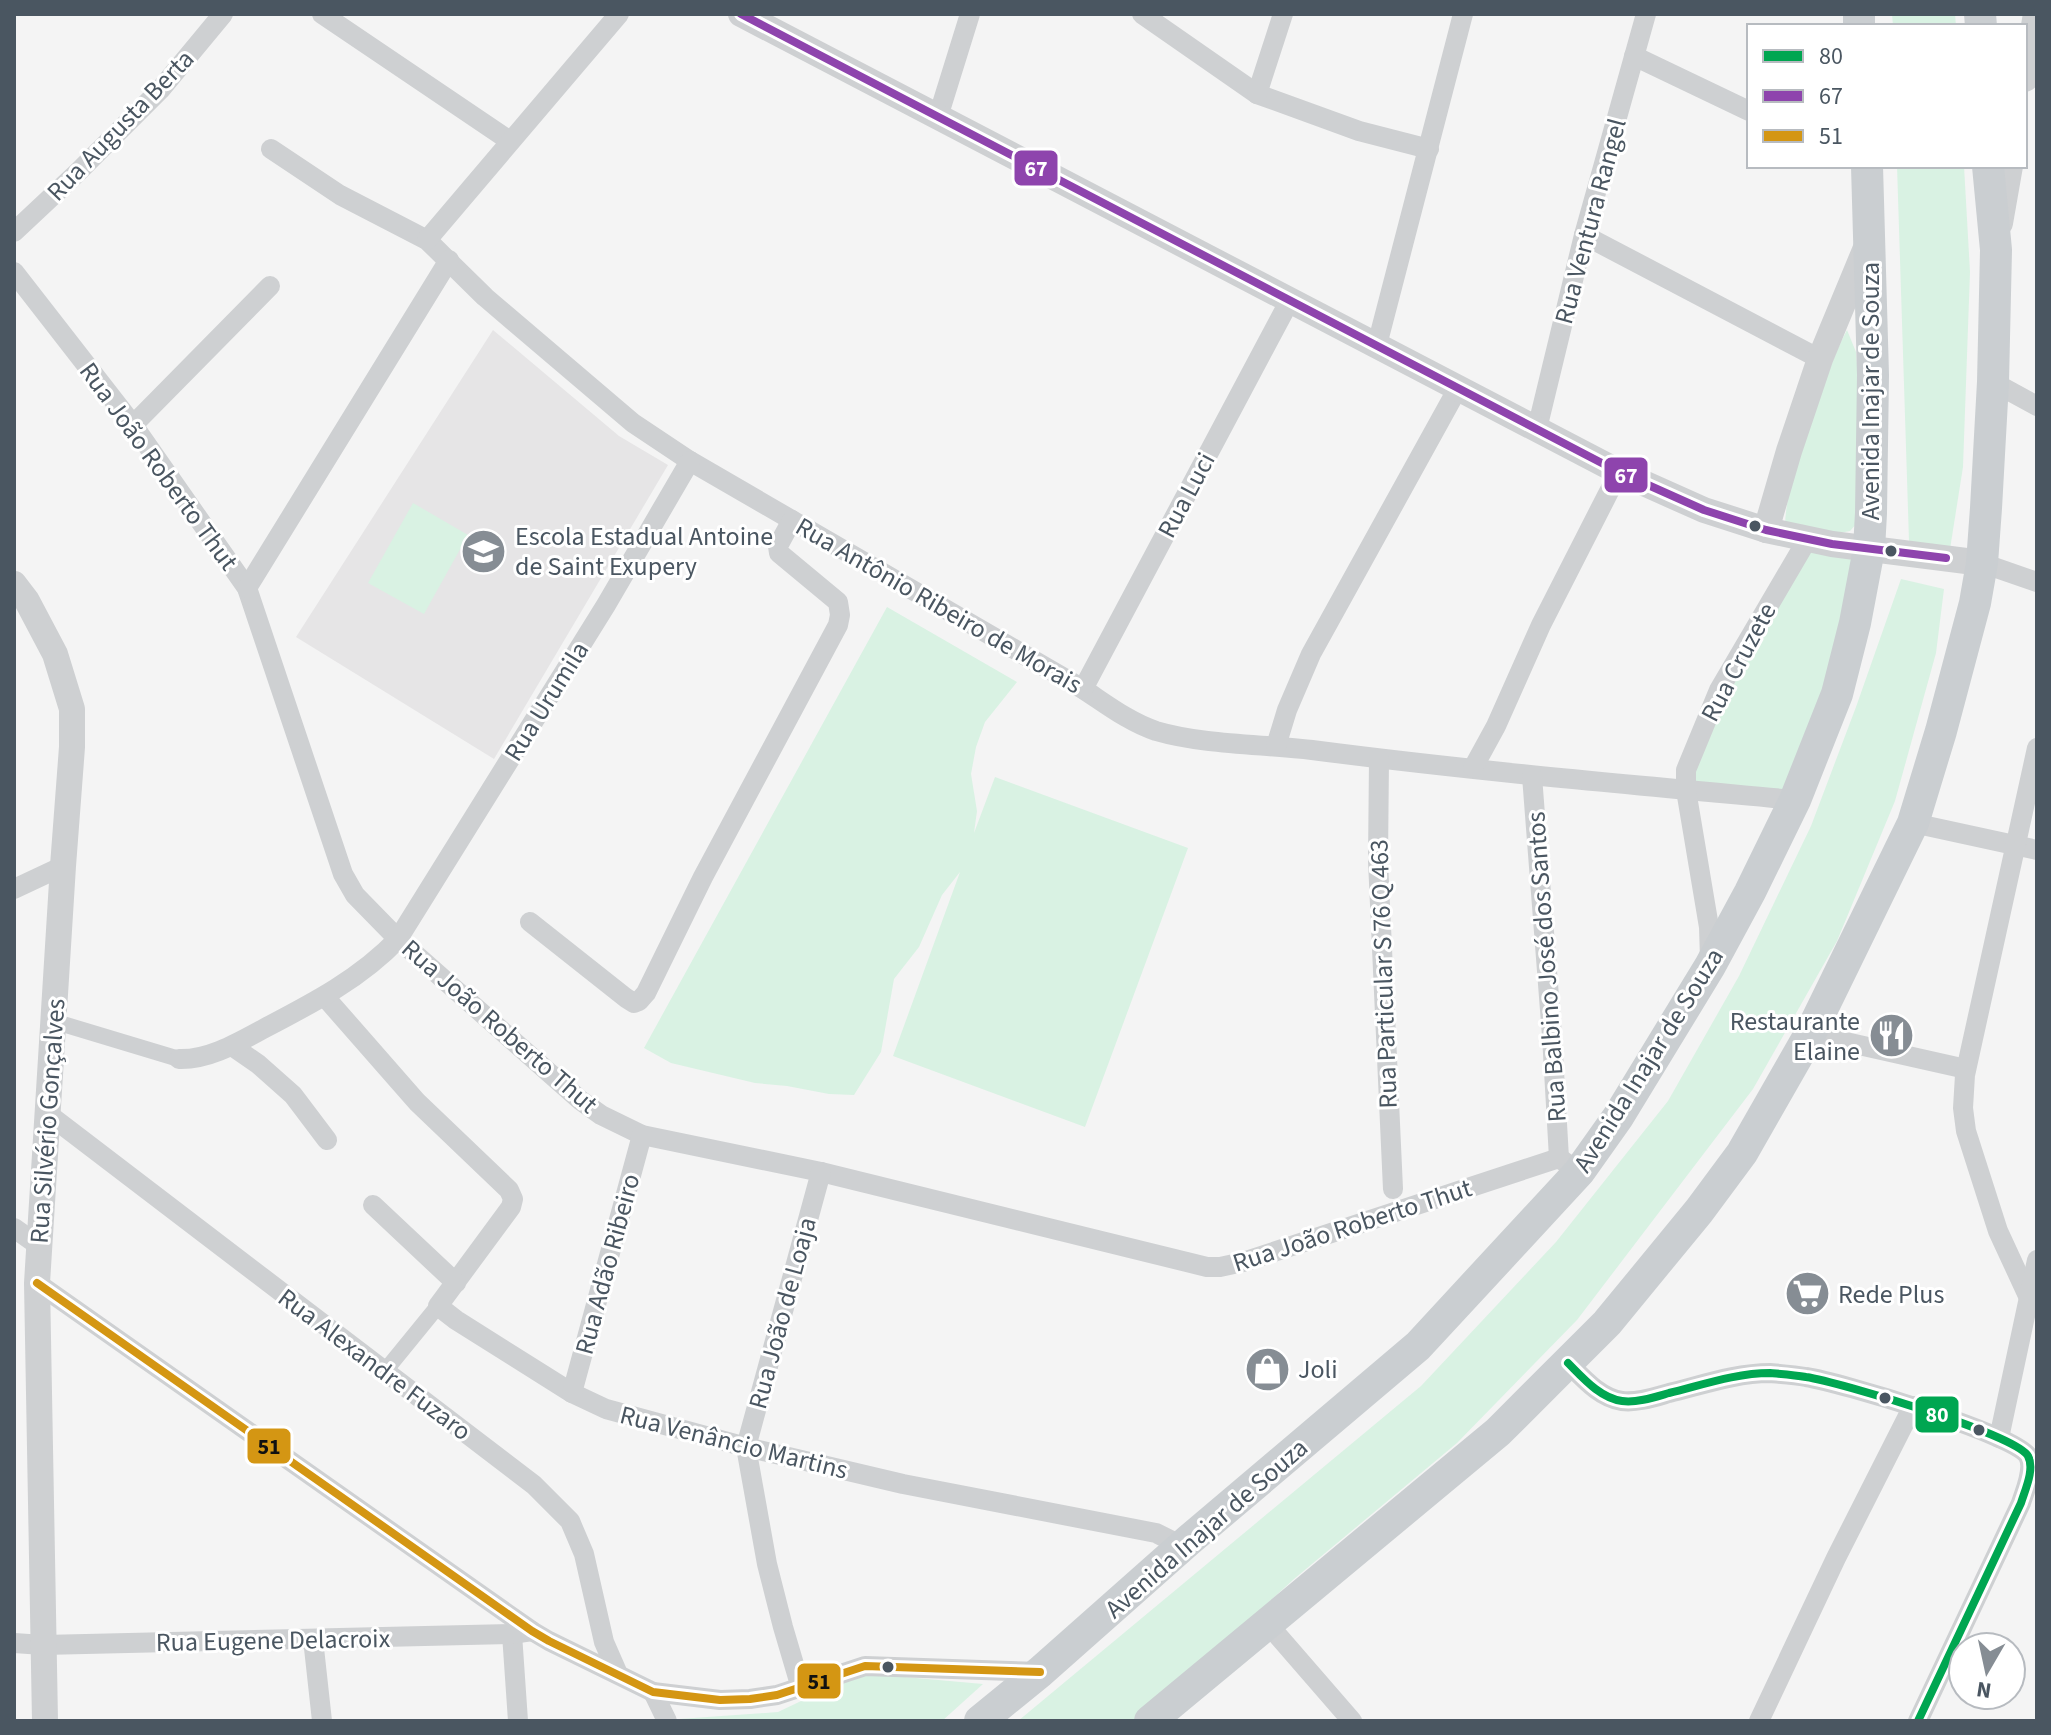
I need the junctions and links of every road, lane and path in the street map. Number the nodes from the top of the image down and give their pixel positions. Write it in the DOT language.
graph roads {
  1 [pos="223,14"];
  2 [pos="322,14"];
  3 [pos="619,14"];
  4 [pos="741,14"];
  5 [pos="970,14"];
  6 [pos="1142,14"];
  7 [pos="1283,14"];
  8 [pos="1463,14"];
  9 [pos="1646,14"];
  10 [pos="2036,14"];
  11 [pos="1634,56"];
  12 [pos="2027,67"];
  13 [pos="1257,94"];
  14 [pos="1747,110"];
  15 [pos="938,117"];
  16 [pos="510,141"];
  17 [pos="271,149"];
  18 [pos="1429,149"];
  19 [pos="1866,168"];
  20 [pos="1988,168"];
  21 [pos="2010,168"];
  22 [pos="14,232"];
  23 [pos="1584,235"];
  24 [pos="1870,239"];
  25 [pos="427,240"];
  26 [pos="1996,250"];
  27 [pos="449,260"];
  28 [pos="14,272"];
  29 [pos="270,286"];
  30 [pos="1290,300"];
  31 [pos="1377,345"];
  32 [pos="1820,359"];
  33 [pos="1993,382"];
  34 [pos="1458,388"];
  35 [pos="2037,406"];
  36 [pos="133,425"];
  37 [pos="1537,429"];
  38 [pos="690,461"];
  39 [pos="1619,472"];
  40 [pos="792,520"];
  41 [pos="1766,530"];
  42 [pos="1807,540"];
  43 [pos="1869,549"];
  44 [pos="1982,563"];
  45 [pos="2037,582"];
  46 [pos="14,584"];
  47 [pos="247,588"];
  48 [pos="1083,689"];
  49 [pos="1276,746"];
  50 [pos="2037,748"];
  51 [pos="1379,759"];
  52 [pos="1473,768"];
  53 [pos="1532,776"];
  54 [pos="1686,790"];
  55 [pos="1795,800"];
  56 [pos="1913,823"];
  57 [pos="2016,846"];
  58 [pos="2037,850"];
  59 [pos="63,866"];
  60 [pos="14,889"];
  61 [pos="530,922"];
  62 [pos="398,939"];
  63 [pos="1710,966"];
  64 [pos="325,997"];
  65 [pos="53,1021"];
  66 [pos="1810,1034"];
  67 [pos="232,1046"];
  68 [pos="179,1059"];
  69 [pos="1966,1069"];
  70 [pos="48,1114"];
  71 [pos="642,1135"];
  72 [pos="327,1140"];
  73 [pos="1569,1165"];
  74 [pos="821,1172"];
  75 [pos="1393,1189"];
  76 [pos="373,1205"];
  77 [pos="14,1228"];
  78 [pos="38,1245"];
  79 [pos="2037,1260"];
  80 [pos="37,1283"];
  81 [pos="456,1283"];
  82 [pos="438,1306"];
  83 [pos="2031,1308"];
  84 [pos="1568,1363"];
  85 [pos="385,1371"];
  86 [pos="572,1393"];
  87 [pos="1913,1406"];
  88 [pos="1999,1438"];
  89 [pos="746,1447"];
  90 [pos="1182,1546"];
  91 [pos="1267,1623"];
  92 [pos="532,1631"];
  93 [pos="512,1634"];
  94 [pos="313,1639"];
  95 [pos="14,1643"];
  96 [pos="43,1645"];
  97 [pos="1040,1672"];
  98 [pos="618,1674"];
  99 [pos="801,1688"];
  100 [pos="653,1692"];
  101 [pos="45,1721"];
  102 [pos="322,1721"];
  103 [pos="518,1721"];
  104 [pos="667,1721"];
  105 [pos="980,1721"];
  106 [pos="1150,1721"];
  107 [pos="1352,1721"];
  108 [pos="1759,1721"];
  109 [pos="1918,1721"];
  1 -- 22 [label="street, Rua Augusta Berta"];
  2 -- 16 [label="street"];
  3 -- 16 [label="street"];
  4 -- 15 [label="street"];
  5 -- 15 [label="street"];
  6 -- 13 [label="street"];
  7 -- 13 [label="street"];
  8 -- 18 [label="street"];
  9 -- 11 [label="street, Rua Ventura Rangel"];
  10 -- 12 [label="street"];
  11 -- 14 [label="street"];
  11 -- 23 [label="street, Rua Ventura Rangel"];
  13 -- 18 [label="street"];
  15 -- 30 [label="street"];
  16 -- 25 [label="street"];
  17 -- 25 [label="street, Rua Antônio Ribeiro de Morais"];
  18 -- 31 [label="street"];
  19 -- 24 [label="main road, Avenida Inajar de Souza"];
  20 -- 26 [label="main road"];
  21 -- 26 [label="street"];
  23 -- 32 [label="street"];
  23 -- 37 [label="street, Rua Ventura Rangel"];
  24 -- 32 [label="street"];
  24 -- 43 [label="main road, Avenida Inajar de Souza"];
  25 -- 27 [label="street, Rua Antônio Ribeiro de Morais"];
  26 -- 33 [label="main road"];
  27 -- 38 [label="street, Rua Antônio Ribeiro de Morais"];
  27 -- 47 [label="street"];
  28 -- 36 [label="street, Rua João Roberto Thut"];
  29 -- 36 [label="street"];
  30 -- 31 [label="street"];
  30 -- 48 [label="street, Rua Luci"];
  31 -- 34 [label="street"];
  32 -- 41 [label="street"];
  33 -- 35 [label="street"];
  33 -- 44 [label="main road"];
  34 -- 37 [label="street"];
  34 -- 49 [label="street"];
  36 -- 47 [label="street, Rua João Roberto Thut"];
  37 -- 39 [label="street"];
  38 -- 40 [label="street, Rua Antônio Ribeiro de Morais"];
  38 -- 62 [label="street, Rua Urumila"];
  39 -- 41 [label="street"];
  39 -- 52 [label="street"];
  40 -- 48 [label="street, Rua Antônio Ribeiro de Morais"];
  40 -- 61 [label="street"];
  41 -- 42 [label="street"];
  42 -- 43 [label="street"];
  42 -- 54 [label="street, Rua Cruzete"];
  43 -- 44 [label="street"];
  43 -- 55 [label="main road, Avenida Inajar de Souza"];
  44 -- 45 [label="street"];
  44 -- 56 [label="main road"];
  46 -- 59 [label="street, Rua Silvério Gonçalves"];
  47 -- 62 [label="street, Rua João Roberto Thut"];
  48 -- 49 [label="street, Rua Antônio Ribeiro de Morais"];
  49 -- 51 [label="street, Rua Antônio Ribeiro de Morais"];
  50 -- 57 [label="street"];
  51 -- 52 [label="street, Rua Antônio Ribeiro de Morais"];
  51 -- 75 [label="street, Rua Particular S 76 Q 463"];
  52 -- 53 [label="street, Rua Antônio Ribeiro de Morais"];
  53 -- 54 [label="street, Rua Antônio Ribeiro de Morais"];
  53 -- 73 [label="street, Rua Balbino José dos Santos"];
  54 -- 55 [label="street, Rua Antônio Ribeiro de Morais"];
  54 -- 63 [label="street"];
  55 -- 63 [label="main road, Avenida Inajar de Souza"];
  56 -- 57 [label="street"];
  56 -- 66 [label="main road"];
  57 -- 58 [label="street"];
  57 -- 69 [label="street"];
  59 -- 60 [label="street"];
  59 -- 65 [label="street, Rua Silvério Gonçalves"];
  62 -- 64 [label="street, Rua Urumila"];
  62 -- 71 [label="street, Rua João Roberto Thut"];
  63 -- 73 [label="main road, Avenida Inajar de Souza"];
  64 -- 67 [label="street, Rua Urumila"];
  64 -- 81 [label="street"];
  65 -- 68 [label="street"];
  65 -- 70 [label="street, Rua Silvério Gonçalves"];
  66 -- 69 [label="street"];
  66 -- 84 [label="main road"];
  67 -- 68 [label="street, Rua Urumila"];
  67 -- 72 [label="street"];
  69 -- 83 [label="street"];
  70 -- 78 [label="street, Rua Silvério Gonçalves"];
  70 -- 85 [label="street, Rua Alexandre Fuzaro"];
  71 -- 74 [label="street, Rua João Roberto Thut"];
  71 -- 86 [label="street, Rua Adão Ribeiro"];
  73 -- 74 [label="street, Rua João Roberto Thut"];
  73 -- 90 [label="main road, Avenida Inajar de Souza"];
  74 -- 89 [label="street, Rua João de Loaja"];
  76 -- 81 [label="street"];
  77 -- 78 [label="street"];
  78 -- 80 [label="street, Rua Silvério Gonçalves"];
  79 -- 83 [label="street"];
  80 -- 92 [label="street"];
  80 -- 96 [label="street, Rua Silvério Gonçalves"];
  81 -- 82 [label="street"];
  82 -- 85 [label="street"];
  82 -- 86 [label="street, Rua Venâncio Martins"];
  83 -- 88 [label="street"];
  84 -- 87 [label="street"];
  84 -- 91 [label="main road"];
  85 -- 98 [label="street, Rua Alexandre Fuzaro"];
  86 -- 89 [label="street, Rua Venâncio Martins"];
  87 -- 88 [label="street"];
  87 -- 108 [label="street"];
  88 -- 109 [label="street"];
  89 -- 90 [label="street, Rua Venâncio Martins"];
  89 -- 99 [label="street, Rua João de Loaja"];
  90 -- 97 [label="main road, Avenida Inajar de Souza"];
  91 -- 106 [label="main road"];
  91 -- 107 [label="street"];
  92 -- 93 [label="street, Rua Eugene Delacroix"];
  92 -- 98 [label="street"];
  93 -- 94 [label="street, Rua Eugene Delacroix"];
  93 -- 103 [label="street"];
  94 -- 96 [label="street, Rua Eugene Delacroix"];
  94 -- 102 [label="street"];
  95 -- 96 [label="street, Rua Eugene Delacroix"];
  96 -- 101 [label="street, Rua Silvério Gonçalves"];
  97 -- 99 [label="street"];
  97 -- 105 [label="main road, Avenida Inajar de Souza"];
  98 -- 100 [label="street"];
  99 -- 100 [label="street"];
  100 -- 104 [label="street"];
}
